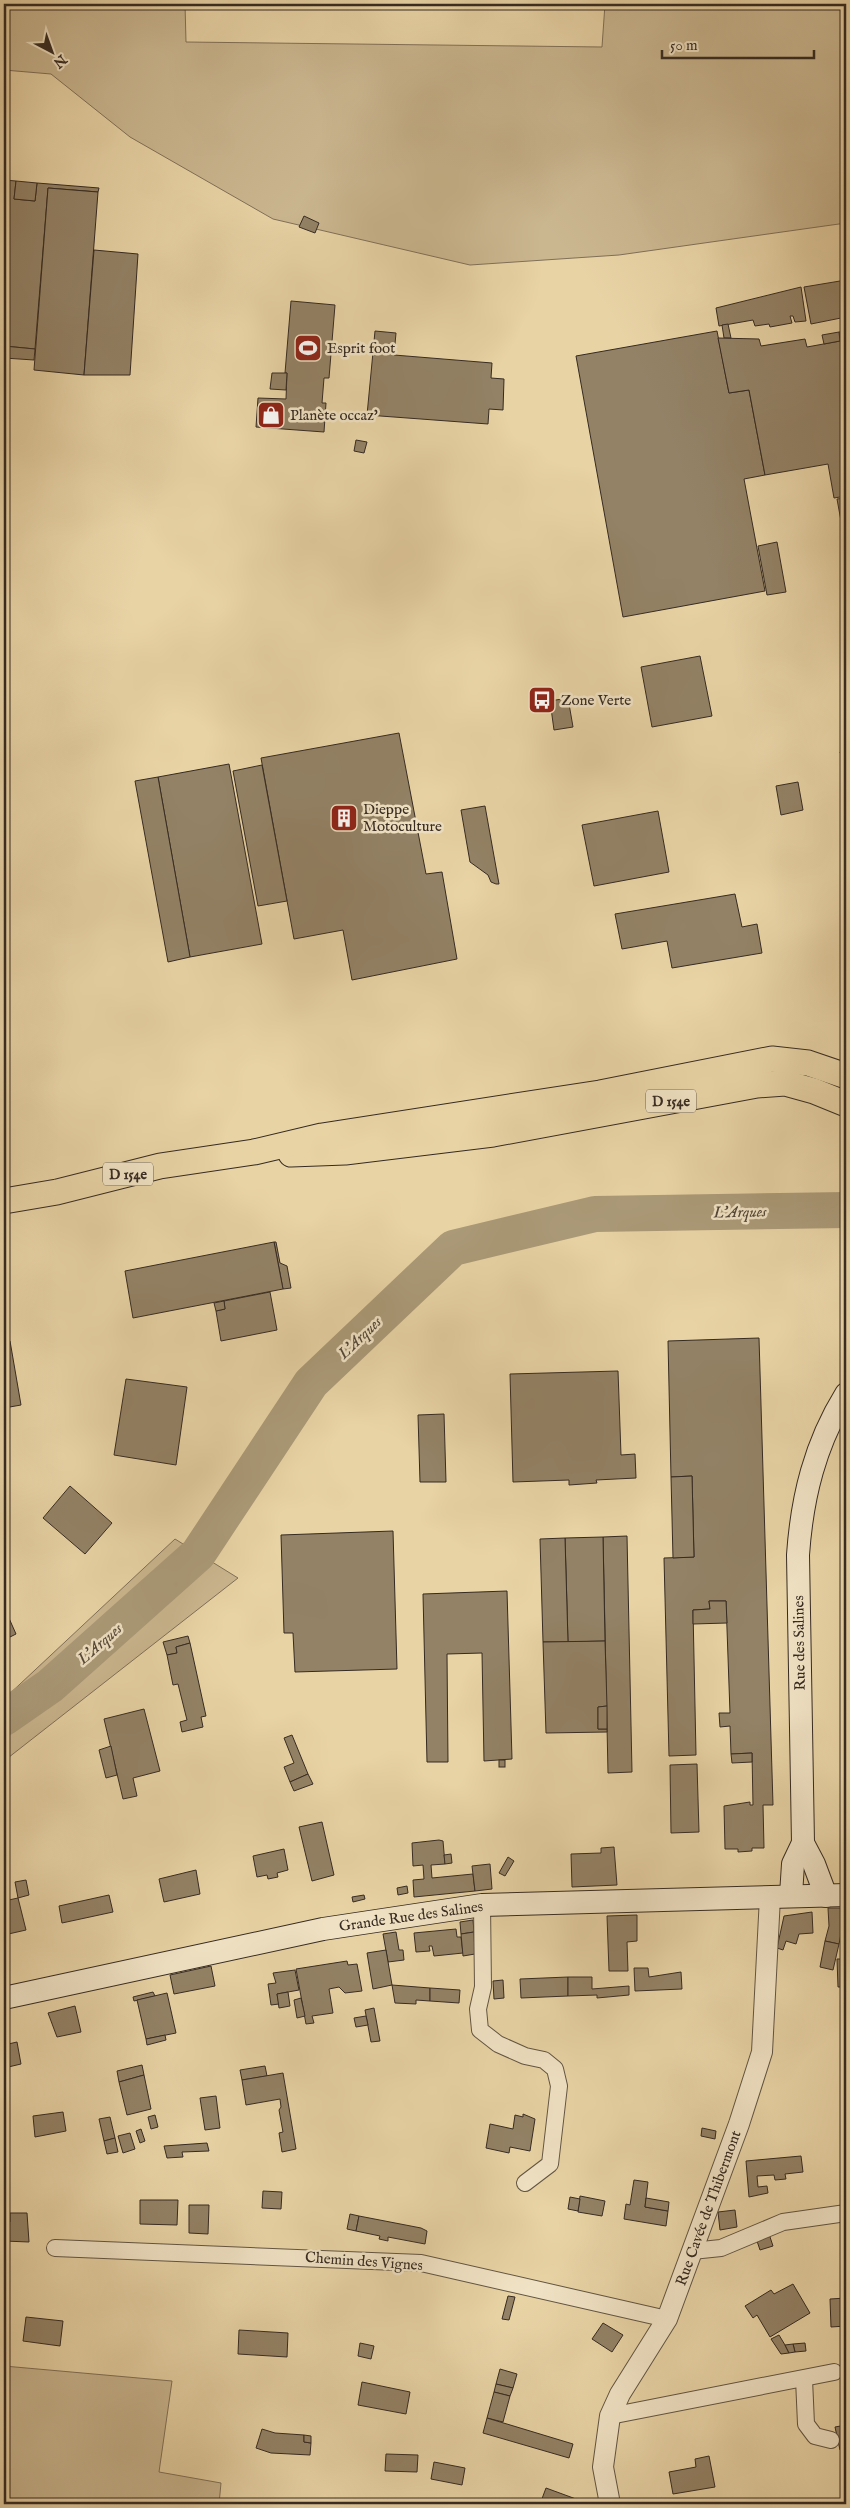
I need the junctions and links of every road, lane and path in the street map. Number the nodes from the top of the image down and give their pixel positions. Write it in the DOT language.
graph roads {
  1 [pos="846,1076"];
  2 [pos="846,1104"];
  3 [pos="254,1152"];
  4 [pos="4,1201"];
  5 [pos="846,1394"];
  6 [pos="802,1843"];
  7 [pos="836,1895"];
  8 [pos="780,1896"];
  9 [pos="482,1905"];
  10 [pos="4,1998"];
  11 [pos="524,2182"];
  12 [pos="846,2213"];
  13 [pos="54,2248"];
  14 [pos="692,2251"];
  15 [pos="667,2319"];
  16 [pos="834,2372"];
  17 [pos="804,2379"];
  18 [pos="610,2416"];
  19 [pos="831,2440"];
  20 [pos="610,2504"];
  1 -- 3 [label="main road, D 154e"];
  2 -- 3 [label="main road, D 154e"];
  3 -- 4 [label="main road, D 154e"];
  5 -- 6 [label="main road, Rue des Salines"];
  6 -- 7 [label="main road, Rue des Salines"];
  6 -- 8 [label="main road"];
  7 -- 8 [label="main road, Grande Rue des Salines"];
  8 -- 9 [label="main road, Grande Rue des Salines"];
  8 -- 14 [label="street, Rue Cavée de Thibermont"];
  9 -- 10 [label="main road, Grande Rue des Salines"];
  9 -- 11 [label="street"];
  12 -- 14 [label="street"];
  13 -- 15 [label="street, Chemin des Vignes"];
  14 -- 15 [label="street, Rue Cavée de Thibermont"];
  15 -- 18 [label="street, Rue Cavée de Thibermont"];
  16 -- 17 [label="street"];
  17 -- 18 [label="street"];
  17 -- 19 [label="street"];
  18 -- 20 [label="street, Rue Cavée de Thibermont"];
}
